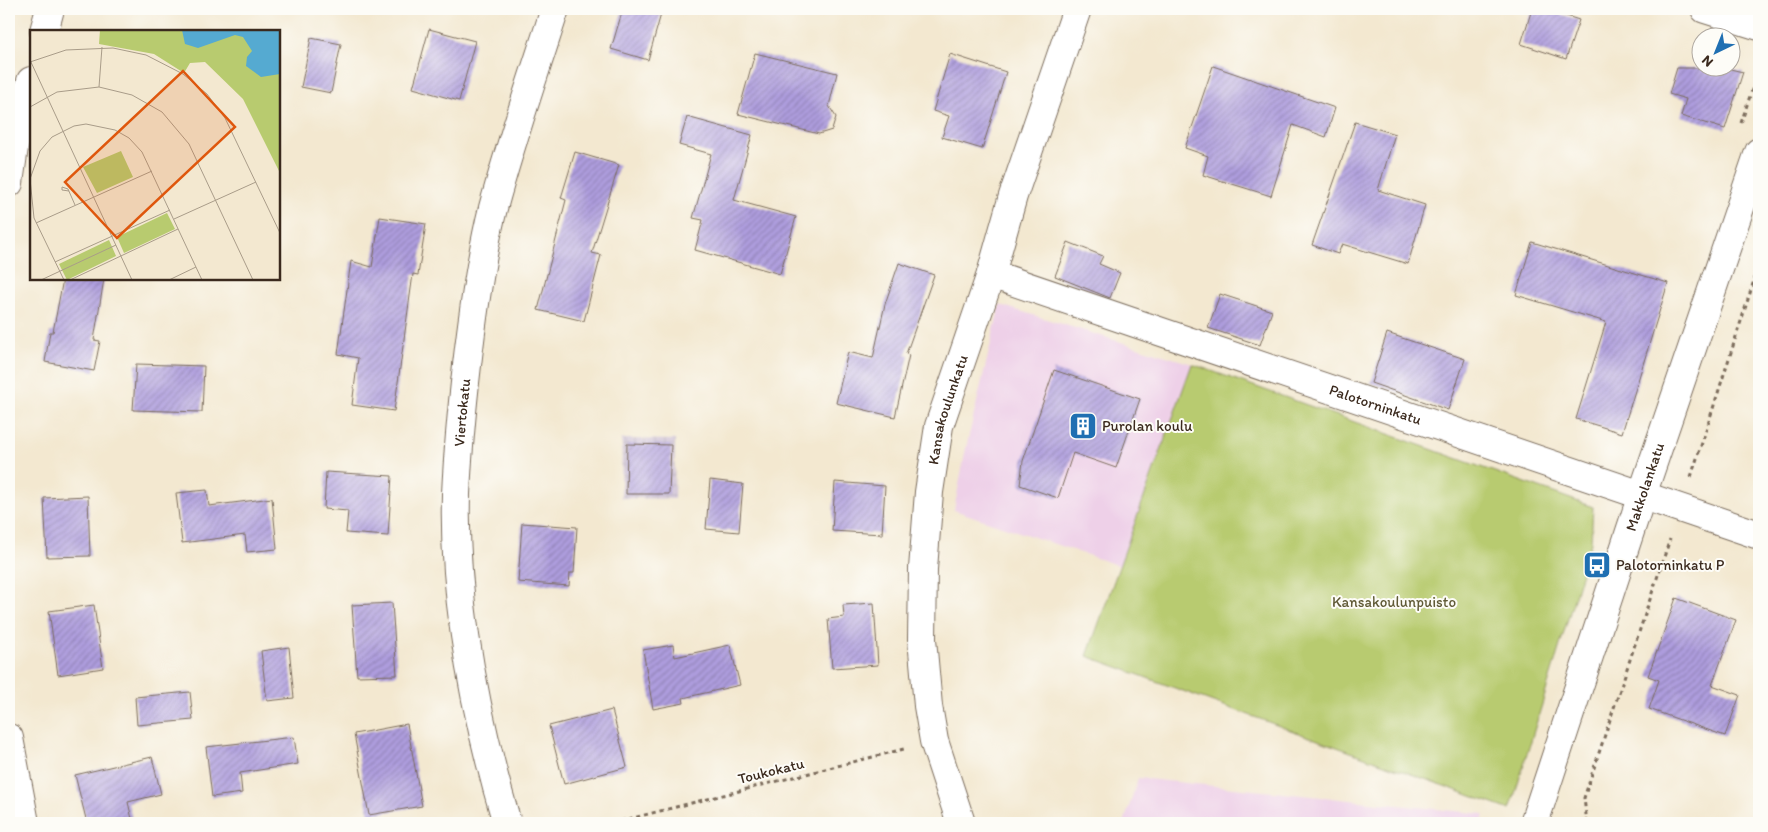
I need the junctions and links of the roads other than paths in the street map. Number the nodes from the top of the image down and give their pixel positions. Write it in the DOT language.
graph roads {
  1 [pos="50,9"];
  2 [pos="555,9"];
  3 [pos="1077,9"];
  4 [pos="1705,9"];
  5 [pos="1759,26"];
  6 [pos="44,30"];
  7 [pos="30,85"];
  8 [pos="1759,152"];
  9 [pos="9,183"];
  10 [pos="991,274"];
  11 [pos="1642,495"];
  12 [pos="1759,535"];
  13 [pos="9,738"];
  14 [pos="25,823"];
  15 [pos="507,823"];
  16 [pos="962,823"];
  17 [pos="1534,823"];
  1 -- 6 [label="street"];
  2 -- 15 [label="street, Viertokatu"];
  3 -- 10 [label="street, Kansakoulunkatu"];
  4 -- 5 [label="street"];
  7 -- 9 [label="street"];
  8 -- 11 [label="street, Makkolankatu"];
  10 -- 11 [label="street, Palotorninkatu"];
  10 -- 16 [label="street, Kansakoulunkatu"];
  11 -- 12 [label="street, Palotorninkatu"];
  11 -- 17 [label="street, Makkolankatu"];
  13 -- 14 [label="street"];
}
